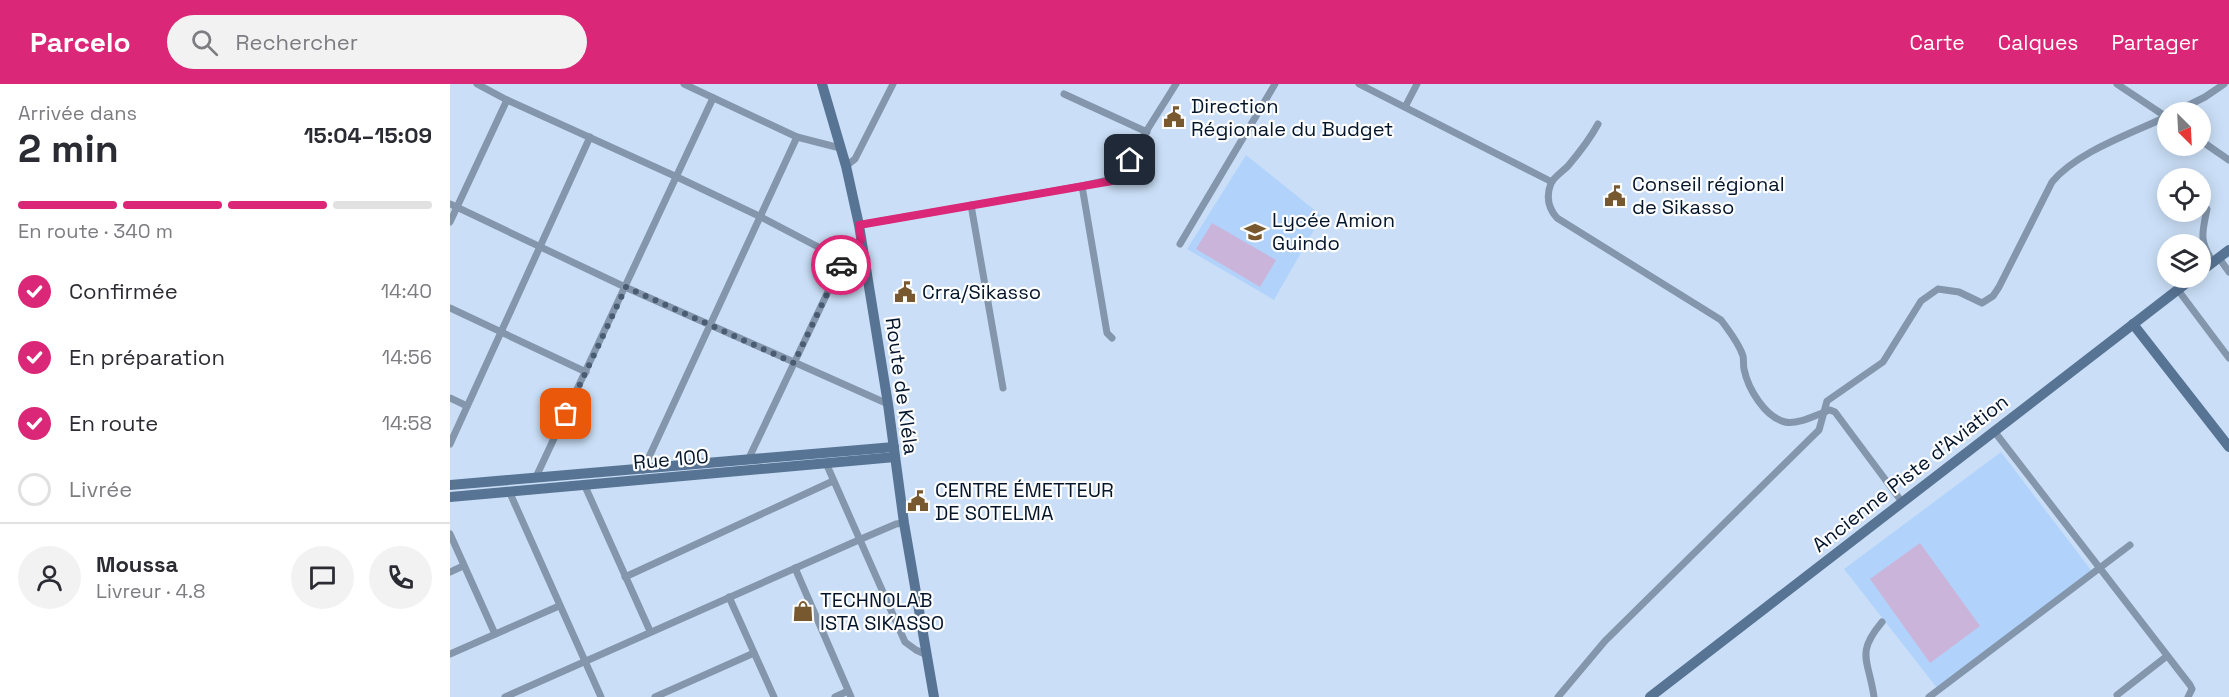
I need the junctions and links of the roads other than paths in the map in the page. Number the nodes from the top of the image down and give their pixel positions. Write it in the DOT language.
graph roads {
  1 [pos="477,84"];
  2 [pos="684,84"];
  3 [pos="822,84"];
  4 [pos="892,84"];
  5 [pos="1176,84"];
  6 [pos="1275,84"];
  7 [pos="1359,84"];
  8 [pos="1417,84"];
  9 [pos="2117,84"];
  10 [pos="2224,84"];
  11 [pos="1064,94"];
  12 [pos="713,98"];
  13 [pos="507,100"];
  14 [pos="2195,102"];
  15 [pos="1405,107"];
  16 [pos="2157,110"];
  17 [pos="2157,122"];
  18 [pos="1598,124"];
  19 [pos="1147,132"];
  20 [pos="590,137"];
  21 [pos="797,137"];
  22 [pos="840,148"];
  23 [pos="2211,148"];
  24 [pos="2229,160"];
  25 [pos="846,166"];
  26 [pos="677,177"];
  27 [pos="1552,182"];
  28 [pos="1082,186"];
  29 [pos="971,205"];
  30 [pos="454,206"];
  31 [pos="761,217"];
  32 [pos="450,222"];
  33 [pos="2204,222"];
  34 [pos="859,225"];
  35 [pos="861,240"];
  36 [pos="1180,244"];
  37 [pos="540,246"];
  38 [pos="2229,250"];
  39 [pos="843,260"];
  40 [pos="2216,260"];
  41 [pos="2211,264"];
  42 [pos="866,266"];
  43 [pos="2229,272"];
  44 [pos="626,287"];
  45 [pos="2180,288"];
  46 [pos="2178,290"];
  47 [pos="450,308"];
  48 [pos="2133,324"];
  49 [pos="711,325"];
  50 [pos="500,332"];
  51 [pos="1112,338"];
  52 [pos="2229,358"];
  53 [pos="794,363"];
  54 [pos="586,372"];
  55 [pos="1003,388"];
  56 [pos="450,398"];
  57 [pos="888,404"];
  58 [pos="467,406"];
  59 [pos="1823,412"];
  60 [pos="1994,431"];
  61 [pos="2227,440"];
  62 [pos="450,444"];
  63 [pos="894,452"];
  64 [pos="748,460"];
  65 [pos="826,463"];
  66 [pos="644,474"];
  67 [pos="536,477"];
  68 [pos="833,481"];
  69 [pos="584,484"];
  70 [pos="450,485"];
  71 [pos="509,491"];
  72 [pos="450,497"];
  73 [pos="1902,502"];
  74 [pos="904,523"];
  75 [pos="450,534"];
  76 [pos="861,539"];
  77 [pos="2130,544"];
  78 [pos="464,566"];
  79 [pos="795,568"];
  80 [pos="2099,568"];
  81 [pos="450,572"];
  82 [pos="625,577"];
  83 [pos="729,597"];
  84 [pos="559,606"];
  85 [pos="1882,622"];
  86 [pos="650,631"];
  87 [pos="495,634"];
  88 [pos="754,653"];
  89 [pos="450,654"];
  90 [pos="927,655"];
  91 [pos="2167,656"];
  92 [pos="584,661"];
  93 [pos="676,688"];
  94 [pos="521,694"];
  95 [pos="850,694"];
  96 [pos="2117,695"];
  97 [pos="505,697"];
  98 [pos="601,697"];
  99 [pos="655,697"];
  100 [pos="681,697"];
  101 [pos="774,697"];
  102 [pos="835,697"];
  103 [pos="934,697"];
  104 [pos="1558,697"];
  105 [pos="1650,697"];
  106 [pos="1874,697"];
  107 [pos="1929,697"];
  108 [pos="2188,697"];
  1 -- 13 [label="street"];
  2 -- 12 [label="street"];
  3 -- 22 [label="street, Route de Kléla"];
  4 -- 25 [label="street"];
  5 -- 19 [label="street"];
  6 -- 36 [label="street"];
  7 -- 15 [label="street"];
  8 -- 15 [label="street"];
  9 -- 16 [label="street"];
  10 -- 14 [label="street"];
  11 -- 19 [label="street"];
  12 -- 21 [label="street"];
  12 -- 26 [label="street"];
  13 -- 20 [label="street"];
  13 -- 30 [label="street"];
  15 -- 27 [label="street"];
  17 -- 59 [label="street"];
  18 -- 27 [label="street"];
  19 -- 28 [label="street"];
  20 -- 26 [label="street"];
  20 -- 37 [label="street"];
  21 -- 22 [label="street"];
  21 -- 31 [label="street"];
  22 -- 25 [label="street, Route de Kléla"];
  23 -- 24 [label="street"];
  25 -- 34 [label="street, Route de Kléla"];
  26 -- 31 [label="street"];
  26 -- 44 [label="street"];
  27 -- 59 [label="street"];
  28 -- 29 [label="street"];
  28 -- 51 [label="street"];
  29 -- 34 [label="street"];
  29 -- 55 [label="street"];
  30 -- 32 [label="street"];
  30 -- 37 [label="street"];
  31 -- 39 [label="street"];
  31 -- 49 [label="street"];
  33 -- 40 [label="street"];
  34 -- 35 [label="street, Route de Kléla"];
  35 -- 39 [label="street"];
  35 -- 42 [label="street, Route de Kléla"];
  37 -- 44 [label="street"];
  37 -- 50 [label="street"];
  38 -- 40 [label="street"];
  39 -- 42 [label="street"];
  39 -- 53 [label="street"];
  40 -- 41 [label="street"];
  40 -- 43 [label="street"];
  42 -- 57 [label="street, Route de Kléla"];
  44 -- 49 [label="street"];
  44 -- 54 [label="street"];
  45 -- 46 [label="street, Ancienne Piste d'Aviation"];
  46 -- 48 [label="street, Ancienne Piste d'Aviation"];
  46 -- 52 [label="street"];
  47 -- 50 [label="street"];
  48 -- 60 [label="street, Ancienne Piste d'Aviation"];
  48 -- 61 [label="street"];
  49 -- 53 [label="street"];
  49 -- 66 [label="street"];
  50 -- 54 [label="street"];
  50 -- 58 [label="street"];
  53 -- 57 [label="street"];
  53 -- 64 [label="street"];
  54 -- 67 [label="street"];
  56 -- 58 [label="street"];
  57 -- 63 [label="street, Route de Kléla"];
  58 -- 62 [label="street"];
  59 -- 73 [label="street"];
  59 -- 104 [label="street"];
  60 -- 73 [label="street, Ancienne Piste d'Aviation"];
  60 -- 80 [label="street"];
  63 -- 64 [label="street"];
  63 -- 65 [label="street, Rue 100"];
  63 -- 74 [label="street, Route de Kléla"];
  64 -- 66 [label="street"];
  65 -- 66 [label="street, Rue 100"];
  65 -- 68 [label="street"];
  66 -- 67 [label="street"];
  66 -- 69 [label="street, Rue 100"];
  67 -- 70 [label="street"];
  68 -- 76 [label="street"];
  68 -- 82 [label="street"];
  69 -- 71 [label="street, Rue 100"];
  69 -- 82 [label="street"];
  71 -- 72 [label="street, Rue 100"];
  71 -- 84 [label="street"];
  73 -- 105 [label="street, Ancienne Piste d'Aviation"];
  74 -- 76 [label="street"];
  74 -- 90 [label="street, Route de Kléla"];
  75 -- 78 [label="street"];
  76 -- 79 [label="street"];
  76 -- 90 [label="street"];
  77 -- 80 [label="street"];
  78 -- 81 [label="street"];
  78 -- 87 [label="street"];
  79 -- 83 [label="street"];
  79 -- 95 [label="street"];
  80 -- 91 [label="street"];
  80 -- 107 [label="street"];
  82 -- 86 [label="street"];
  83 -- 86 [label="street"];
  83 -- 88 [label="street"];
  84 -- 87 [label="street"];
  84 -- 92 [label="street"];
  85 -- 106 [label="street"];
  86 -- 92 [label="street"];
  87 -- 89 [label="street"];
  88 -- 93 [label="street"];
  88 -- 101 [label="street"];
  90 -- 103 [label="street, Route de Kléla"];
  91 -- 96 [label="street"];
  91 -- 108 [label="street"];
  92 -- 94 [label="street"];
  92 -- 98 [label="street"];
  93 -- 99 [label="street"];
  93 -- 100 [label="street"];
  94 -- 97 [label="street"];
  95 -- 102 [label="street"];
}
